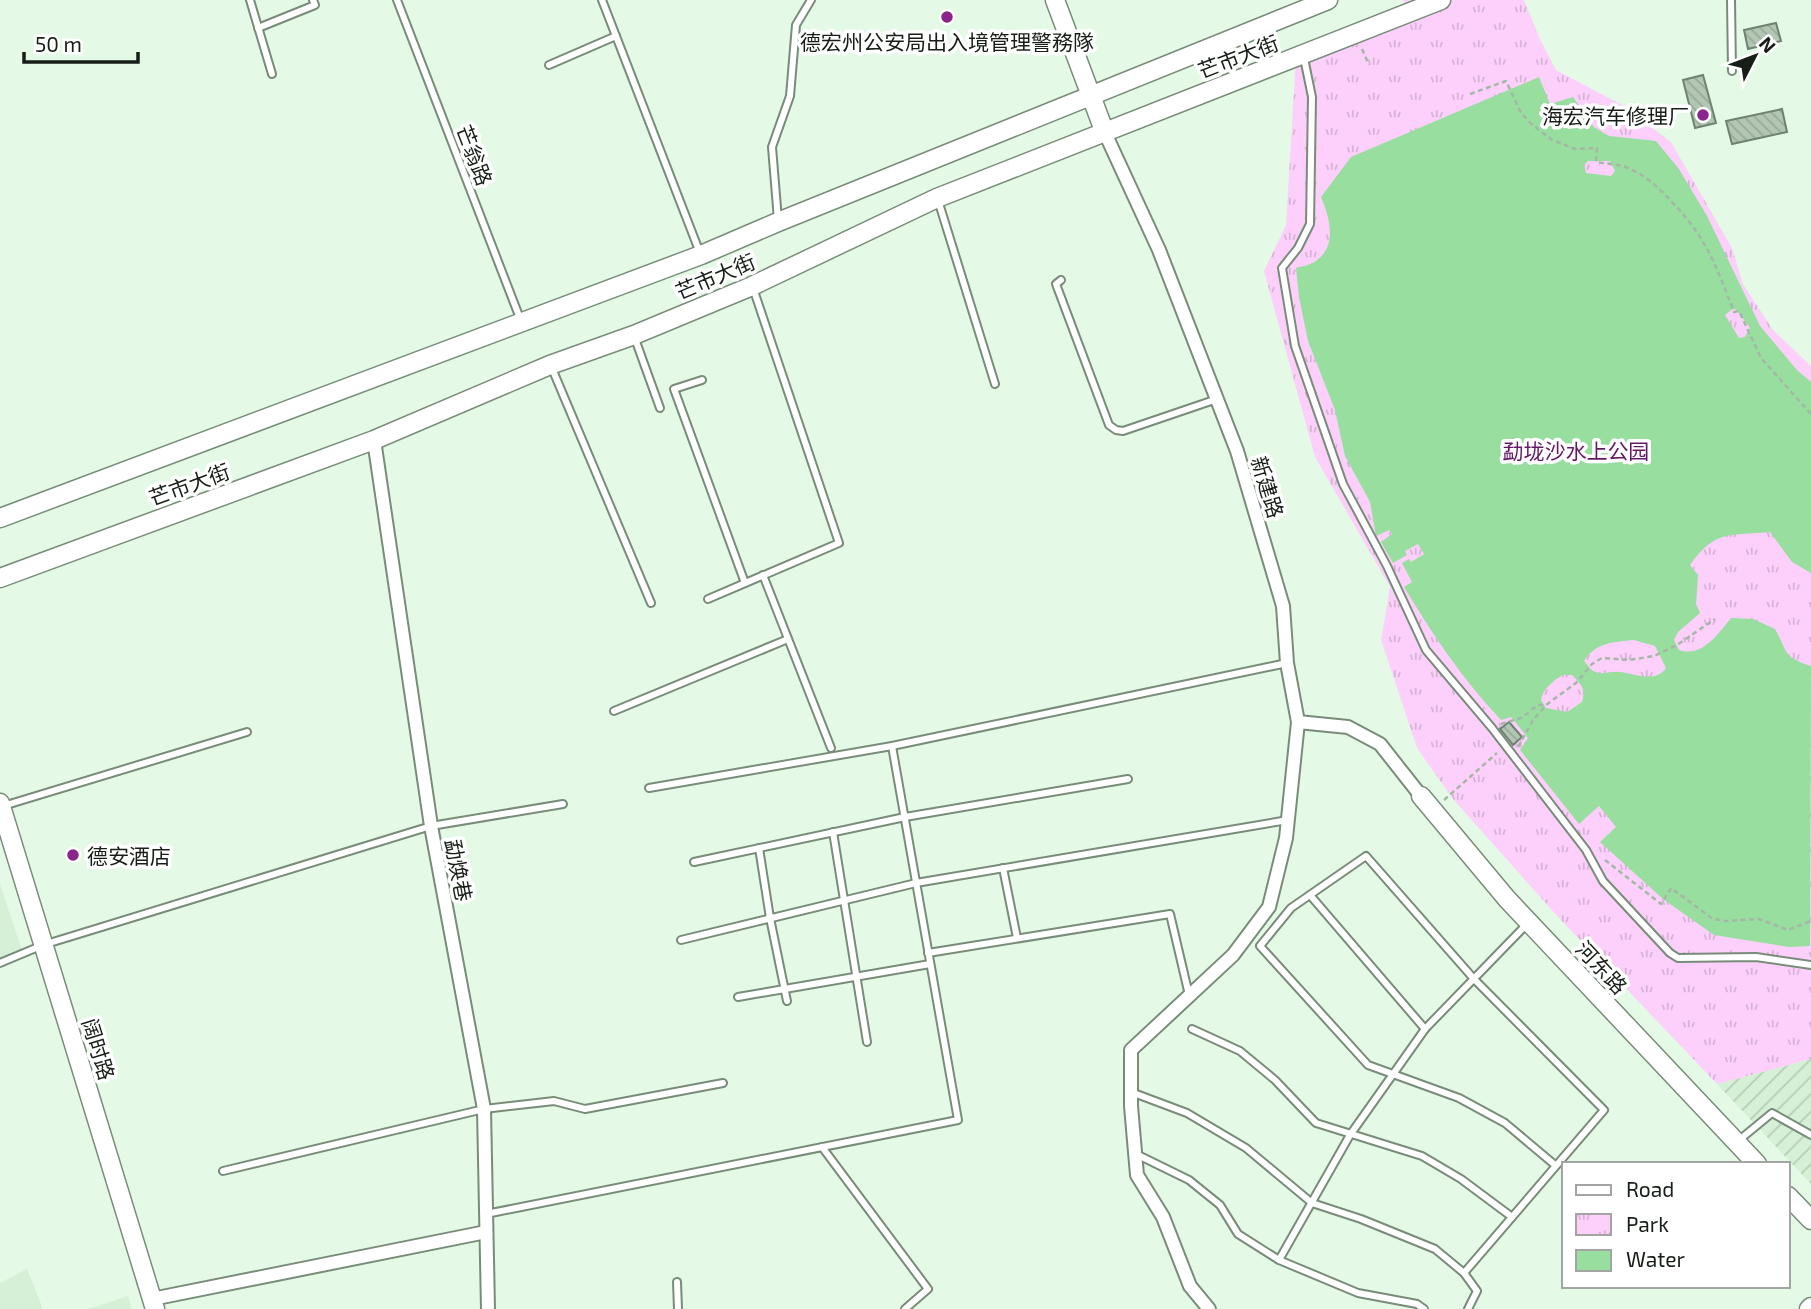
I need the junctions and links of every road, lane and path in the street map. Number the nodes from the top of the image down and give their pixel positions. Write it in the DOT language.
graph roads {
  1 [pos="250,0"];
  2 [pos="313,0"];
  3 [pos="397,0"];
  4 [pos="602,0"];
  5 [pos="811,0"];
  6 [pos="1055,0"];
  7 [pos="1328,0"];
  8 [pos="1441,0"];
  9 [pos="1731,0"];
  10 [pos="258,28"];
  11 [pos="616,36"];
  12 [pos="1304,55"];
  13 [pos="549,65"];
  14 [pos="1731,71"];
  15 [pos="272,74"];
  16 [pos="1470,94"];
  17 [pos="1091,95"];
  18 [pos="1105,133"];
  19 [pos="937,198"];
  20 [pos="778,222"];
  21 [pos="701,255"];
  22 [pos="1062,280"];
  23 [pos="752,286"];
  24 [pos="521,323"];
  25 [pos="634,335"];
  26 [pos="550,365"];
  27 [pos="702,380"];
  28 [pos="995,384"];
  29 [pos="1217,398"];
  30 [pos="660,408"];
  31 [pos="1811,414"];
  32 [pos="373,440"];
  33 [pos="0,518"];
  34 [pos="763,575"];
  35 [pos="0,578"];
  36 [pos="745,583"];
  37 [pos="708,599"];
  38 [pos="651,603"];
  39 [pos="1715,618"];
  40 [pos="788,639"];
  41 [pos="1287,663"];
  42 [pos="1546,705"];
  43 [pos="614,711"];
  44 [pos="1511,720"];
  45 [pos="1298,722"];
  46 [pos="247,733"];
  47 [pos="1524,736"];
  48 [pos="892,746"];
  49 [pos="1504,746"];
  50 [pos="831,748"];
  51 [pos="1128,779"];
  52 [pos="649,788"];
  53 [pos="1427,803"];
  54 [pos="563,804"];
  55 [pos="1,805"];
  56 [pos="905,817"];
  57 [pos="1288,820"];
  58 [pos="431,826"];
  59 [pos="4,829"];
  60 [pos="833,832"];
  61 [pos="759,848"];
  62 [pos="1586,850"];
  63 [pos="694,862"];
  64 [pos="1003,868"];
  65 [pos="916,883"];
  66 [pos="1310,895"];
  67 [pos="843,900"];
  68 [pos="770,918"];
  69 [pos="1811,921"];
  70 [pos="1529,922"];
  71 [pos="1017,938"];
  72 [pos="681,940"];
  73 [pos="43,945"];
  74 [pos="928,953"];
  75 [pos="0,963"];
  76 [pos="930,964"];
  77 [pos="1811,965"];
  78 [pos="856,975"];
  79 [pos="1474,979"];
  80 [pos="785,988"];
  81 [pos="1189,995"];
  82 [pos="738,997"];
  83 [pos="787,1001"];
  84 [pos="1425,1029"];
  85 [pos="1192,1030"];
  86 [pos="867,1042"];
  87 [pos="1392,1074"];
  88 [pos="723,1083"];
  89 [pos="1131,1092"];
  90 [pos="484,1109"];
  91 [pos="1350,1135"];
  92 [pos="1811,1135"];
  93 [pos="1737,1142"];
  94 [pos="822,1147"];
  95 [pos="1135,1153"];
  96 [pos="1755,1162"];
  97 [pos="1555,1165"];
  98 [pos="223,1171"];
  99 [pos="1790,1198"];
  100 [pos="1311,1203"];
  101 [pos="485,1214"];
  102 [pos="1512,1217"];
  103 [pos="1811,1220"];
  104 [pos="486,1232"];
  105 [pos="1279,1260"];
  106 [pos="1464,1273"];
  107 [pos="677,1282"];
  108 [pos="154,1304"];
  109 [pos="488,1309"];
  110 [pos="678,1309"];
  111 [pos="905,1309"];
  112 [pos="1209,1309"];
  113 [pos="1424,1309"];
  114 [pos="1468,1309"];
  1 -- 10 [label="lane"];
  2 -- 10 [label="lane"];
  3 -- 24 [label="lane, 芒翁路"];
  4 -- 11 [label="lane"];
  5 -- 20 [label="lane"];
  6 -- 17 [label="main road"];
  7 -- 17 [label="main road, 芒市大街"];
  8 -- 12 [label="main road, 芒市大街"];
  9 -- 14 [label="lane"];
  10 -- 15 [label="lane"];
  11 -- 13 [label="lane"];
  11 -- 21 [label="lane"];
  12 -- 18 [label="main road, 芒市大街"];
  12 -- 49 [label="lane"];
  16 -- 31 [label="path"];
  17 -- 18 [label="main road"];
  17 -- 20 [label="main road, 芒市大街"];
  18 -- 19 [label="main road, 芒市大街"];
  18 -- 29 [label="street, 新建路"];
  19 -- 23 [label="main road, 芒市大街"];
  19 -- 28 [label="lane"];
  20 -- 21 [label="main road, 芒市大街"];
  21 -- 24 [label="main road, 芒市大街"];
  22 -- 29 [label="lane"];
  23 -- 25 [label="main road, 芒市大街"];
  23 -- 34 [label="lane"];
  24 -- 33 [label="main road, 芒市大街"];
  25 -- 26 [label="main road, 芒市大街"];
  25 -- 30 [label="lane"];
  26 -- 32 [label="main road, 芒市大街"];
  26 -- 38 [label="lane"];
  27 -- 36 [label="lane"];
  29 -- 41 [label="street, 新建路"];
  32 -- 35 [label="main road, 芒市大街"];
  32 -- 58 [label="street, 勐焕巷"];
  34 -- 36 [label="lane"];
  34 -- 40 [label="lane"];
  36 -- 37 [label="lane"];
  39 -- 42 [label="path"];
  40 -- 43 [label="lane"];
  40 -- 50 [label="lane"];
  41 -- 45 [label="street, 新建路"];
  41 -- 48 [label="lane"];
  42 -- 44 [label="path"];
  42 -- 47 [label="path"];
  45 -- 53 [label="street"];
  45 -- 57 [label="street, 新建路"];
  46 -- 55 [label="lane"];
  48 -- 52 [label="lane"];
  48 -- 56 [label="lane"];
  49 -- 53 [label="path"];
  49 -- 62 [label="lane"];
  51 -- 56 [label="lane"];
  53 -- 70 [label="main road, 河东路"];
  54 -- 58 [label="lane"];
  55 -- 59 [label="main road, 阔时路"];
  56 -- 60 [label="lane"];
  56 -- 65 [label="lane"];
  57 -- 64 [label="lane"];
  57 -- 81 [label="street, 新建路"];
  58 -- 73 [label="lane"];
  58 -- 90 [label="street, 勐焕巷"];
  59 -- 73 [label="main road, 阔时路"];
  60 -- 61 [label="lane"];
  60 -- 67 [label="lane"];
  61 -- 63 [label="lane"];
  61 -- 68 [label="lane"];
  62 -- 69 [label="path"];
  62 -- 77 [label="lane"];
  64 -- 65 [label="lane"];
  64 -- 71 [label="lane"];
  65 -- 67 [label="lane"];
  65 -- 74 [label="lane"];
  66 -- 79 [label="lane"];
  66 -- 84 [label="lane"];
  66 -- 87 [label="lane"];
  67 -- 68 [label="lane"];
  67 -- 78 [label="lane"];
  68 -- 72 [label="lane"];
  68 -- 80 [label="lane"];
  70 -- 79 [label="lane"];
  70 -- 93 [label="main road, 河东路"];
  71 -- 74 [label="lane"];
  71 -- 81 [label="lane"];
  73 -- 75 [label="lane"];
  73 -- 108 [label="main road, 阔时路"];
  74 -- 76 [label="lane"];
  76 -- 78 [label="lane"];
  76 -- 94 [label="lane"];
  78 -- 80 [label="lane"];
  78 -- 86 [label="lane"];
  79 -- 84 [label="lane"];
  79 -- 97 [label="lane"];
  80 -- 82 [label="lane"];
  80 -- 83 [label="lane"];
  81 -- 89 [label="street, 新建路"];
  84 -- 87 [label="lane"];
  85 -- 91 [label="lane"];
  87 -- 91 [label="lane"];
  87 -- 97 [label="lane"];
  88 -- 90 [label="lane"];
  89 -- 95 [label="street, 新建路"];
  89 -- 100 [label="lane"];
  90 -- 98 [label="lane"];
  90 -- 101 [label="street, 勐焕巷"];
  91 -- 100 [label="lane"];
  91 -- 102 [label="lane"];
  92 -- 93 [label="lane"];
  93 -- 96 [label="main road, 河东路"];
  94 -- 101 [label="lane"];
  94 -- 111 [label="lane"];
  95 -- 105 [label="lane"];
  95 -- 112 [label="street, 新建路"];
  97 -- 102 [label="lane"];
  99 -- 103 [label="main road"];
  100 -- 105 [label="lane"];
  100 -- 106 [label="lane"];
  101 -- 104 [label="street, 勐焕巷"];
  102 -- 106 [label="lane"];
  104 -- 108 [label="street"];
  104 -- 109 [label="street, 勐焕巷"];
  105 -- 113 [label="lane"];
  106 -- 114 [label="lane"];
  107 -- 110 [label="lane"];
}
